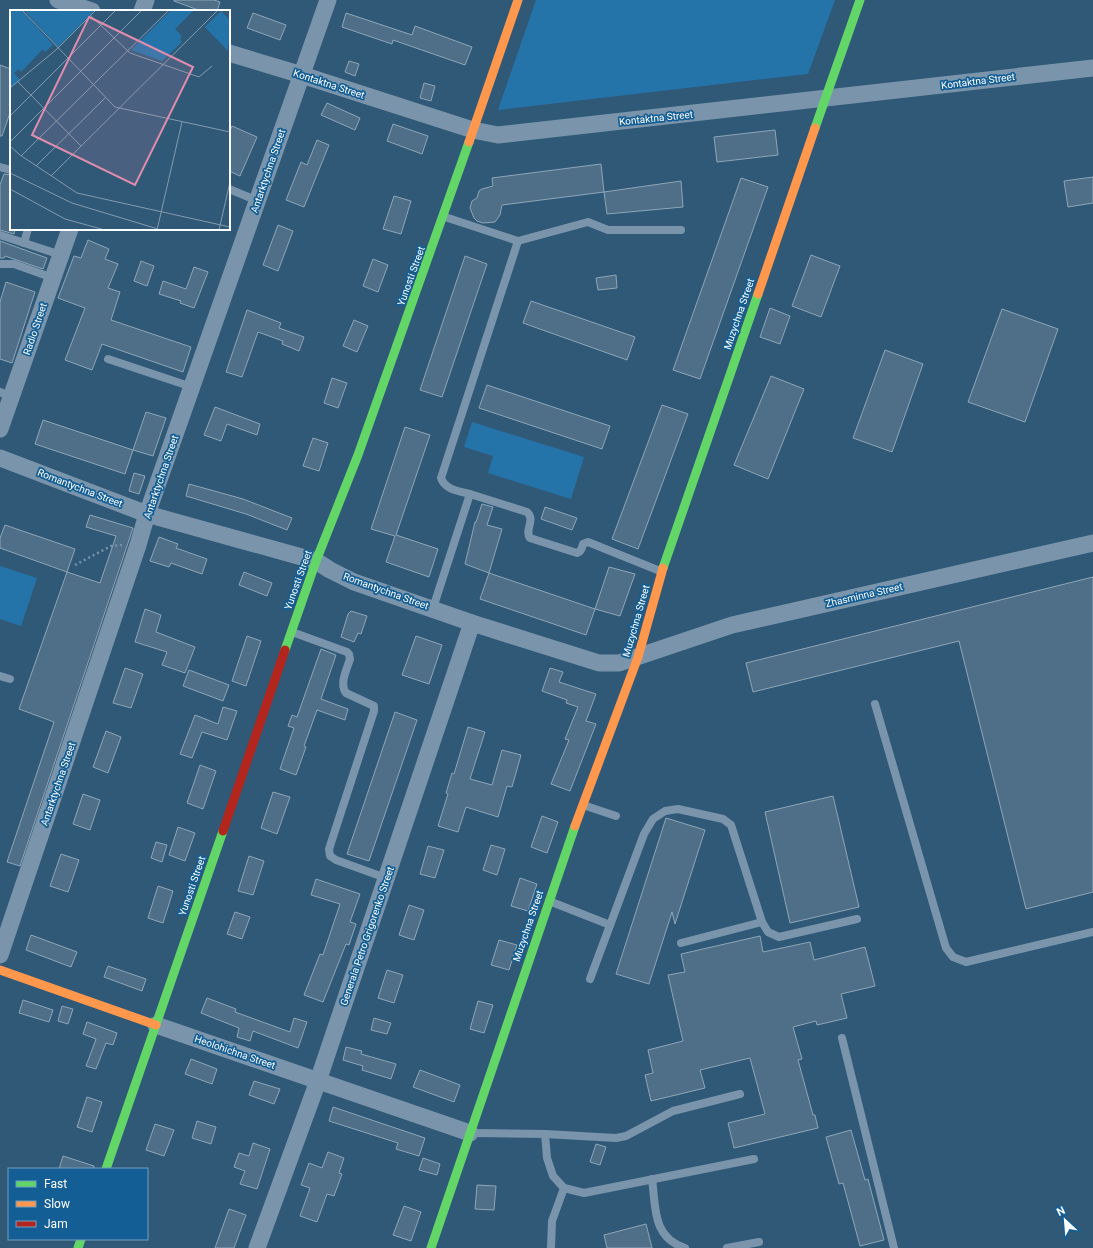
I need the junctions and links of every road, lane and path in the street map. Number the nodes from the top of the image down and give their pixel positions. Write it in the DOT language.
graph roads {
  1 [pos="58,0"];
  2 [pos="146,0"];
  3 [pos="328,0"];
  4 [pos="518,0"];
  5 [pos="860,0"];
  6 [pos="89,10"];
  7 [pos="142,10"];
  8 [pos="230,53"];
  9 [pos="1093,68"];
  10 [pos="302,75"];
  11 [pos="825,99"];
  12 [pos="472,130"];
  13 [pos="0,166"];
  14 [pos="10,170"];
  15 [pos="230,189"];
  16 [pos="258,200"];
  17 [pos="443,217"];
  18 [pos="28,230"];
  19 [pos="70,230"];
  20 [pos="682,230"];
  21 [pos="0,235"];
  22 [pos="518,241"];
  23 [pos="24,243"];
  24 [pos="61,255"];
  25 [pos="0,264"];
  26 [pos="53,278"];
  27 [pos="108,359"];
  28 [pos="192,387"];
  29 [pos="6,395"];
  30 [pos="0,429"];
  31 [pos="0,458"];
  32 [pos="470,494"];
  33 [pos="147,514"];
  34 [pos="1093,543"];
  35 [pos="138,545"];
  36 [pos="316,561"];
  37 [pos="75,565"];
  38 [pos="662,572"];
  39 [pos="433,608"];
  40 [pos="472,623"];
  41 [pos="291,632"];
  42 [pos="638,658"];
  43 [pos="0,676"];
  44 [pos="10,679"];
  45 [pos="875,704"];
  46 [pos="582,804"];
  47 [pos="616,816"];
  48 [pos="386,878"];
  49 [pos="548,901"];
  50 [pos="857,920"];
  51 [pos="762,922"];
  52 [pos="610,925"];
  53 [pos="5,927"];
  54 [pos="1093,932"];
  55 [pos="681,943"];
  56 [pos="0,956"];
  57 [pos="0,970"];
  58 [pos="590,979"];
  59 [pos="156,1025"];
  60 [pos="842,1038"];
  61 [pos="318,1081"];
  62 [pos="740,1094"];
  63 [pos="470,1133"];
  64 [pos="545,1134"];
  65 [pos="754,1158"];
  66 [pos="106,1168"];
  67 [pos="652,1179"];
  68 [pos="564,1188"];
  69 [pos="759,1242"];
  70 [pos="257,1248"];
  71 [pos="431,1248"];
  72 [pos="551,1248"];
  73 [pos="685,1248"];
  74 [pos="727,1248"];
  75 [pos="894,1248"];
  1 -- 6 [label="street"];
  2 -- 7 [label="street"];
  3 -- 10 [label="street, Antarktychna Street"];
  4 -- 12 [label="street, Yunosti Street"];
  5 -- 11 [label="street, Muzychna Street"];
  8 -- 10 [label="street, Kontaktna Street"];
  9 -- 11 [label="street, Kontaktna Street"];
  10 -- 12 [label="street, Kontaktna Street"];
  10 -- 16 [label="street, Antarktychna Street"];
  11 -- 12 [label="street, Kontaktna Street"];
  11 -- 38 [label="street, Muzychna Street"];
  12 -- 17 [label="street, Yunosti Street"];
  13 -- 14 [label="lane"];
  15 -- 16 [label="lane"];
  16 -- 28 [label="street, Antarktychna Street"];
  17 -- 22 [label="lane"];
  17 -- 36 [label="street, Yunosti Street"];
  18 -- 23 [label="lane"];
  19 -- 24 [label="street, Radio Street"];
  20 -- 22 [label="lane"];
  21 -- 23 [label="lane"];
  22 -- 32 [label="lane"];
  23 -- 24 [label="lane"];
  24 -- 26 [label="street, Radio Street"];
  25 -- 26 [label="lane"];
  26 -- 29 [label="street, Radio Street"];
  27 -- 28 [label="lane"];
  28 -- 33 [label="street, Antarktychna Street"];
  29 -- 30 [label="street, Radio Street"];
  31 -- 33 [label="street, Romantychna Street"];
  32 -- 38 [label="lane"];
  32 -- 39 [label="lane"];
  33 -- 35 [label="street, Antarktychna Street"];
  33 -- 36 [label="street, Romantychna Street"];
  34 -- 42 [label="street, Zhasminna Street"];
  35 -- 37 [label="path"];
  35 -- 53 [label="street, Antarktychna Street"];
  36 -- 39 [label="street, Romantychna Street"];
  36 -- 41 [label="street, Yunosti Street"];
  38 -- 42 [label="street, Muzychna Street"];
  39 -- 40 [label="street, Romantychna Street"];
  40 -- 42 [label="street, Romantychna Street"];
  40 -- 48 [label="street, Generala Petro Grigorenko Street"];
  41 -- 48 [label="lane"];
  41 -- 59 [label="street, Yunosti Street"];
  42 -- 46 [label="street, Muzychna Street"];
  43 -- 44 [label="lane"];
  45 -- 54 [label="lane"];
  46 -- 47 [label="lane"];
  46 -- 49 [label="street, Muzychna Street"];
  48 -- 61 [label="street, Generala Petro Grigorenko Street"];
  49 -- 52 [label="lane"];
  49 -- 63 [label="street, Muzychna Street"];
  50 -- 51 [label="lane"];
  51 -- 52 [label="lane"];
  51 -- 55 [label="lane"];
  52 -- 58 [label="lane"];
  53 -- 56 [label="street, Antarktychna Street"];
  57 -- 59 [label="street, Heolohichna Street"];
  59 -- 61 [label="street, Heolohichna Street"];
  59 -- 66 [label="street, Yunosti Street"];
  60 -- 75 [label="lane"];
  61 -- 63 [label="street, Heolohichna Street"];
  61 -- 70 [label="street, Generala Petro Grigorenko Street"];
  62 -- 64 [label="lane"];
  63 -- 64 [label="lane"];
  63 -- 71 [label="street, Muzychna Street"];
  64 -- 68 [label="lane"];
  65 -- 67 [label="lane"];
  67 -- 68 [label="lane"];
  67 -- 73 [label="lane"];
  68 -- 72 [label="lane"];
  69 -- 74 [label="lane"];
}
